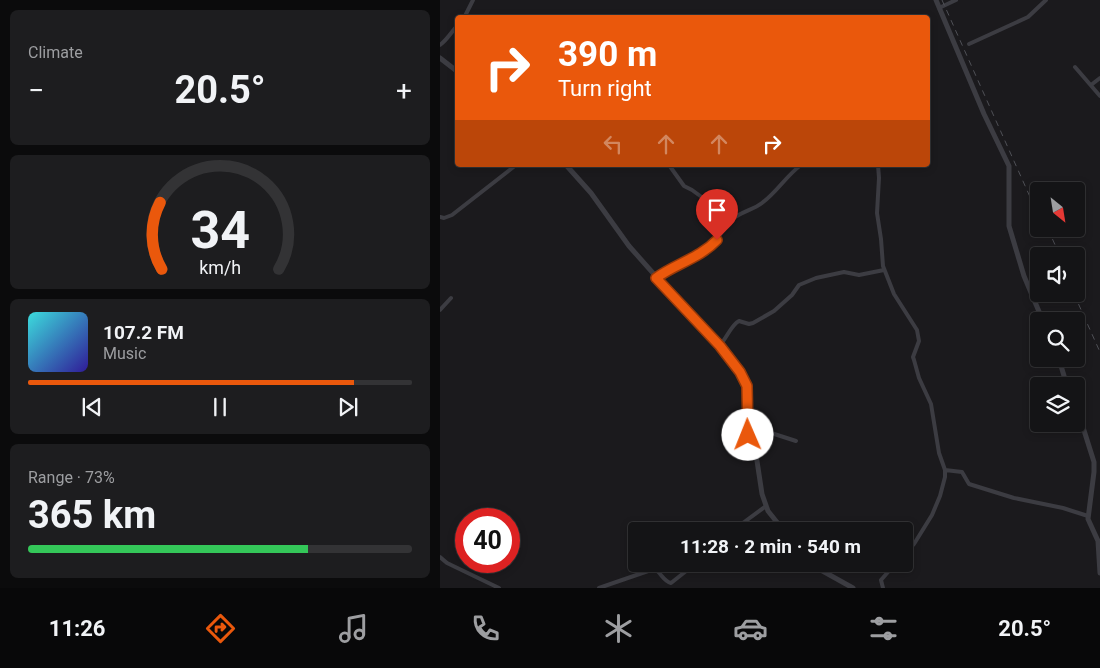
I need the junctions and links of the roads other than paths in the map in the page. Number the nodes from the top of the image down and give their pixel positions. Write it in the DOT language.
graph roads {
  1 [pos="473,0"];
  2 [pos="936,0"];
  3 [pos="956,0"];
  4 [pos="1046,0"];
  5 [pos="939,8"];
  6 [pos="466,15"];
  7 [pos="455,28"];
  8 [pos="969,44"];
  9 [pos="440,45"];
  10 [pos="440,58"];
  11 [pos="1075,67"];
  12 [pos="455,70"];
  13 [pos="1100,78"];
  14 [pos="1091,85"];
  15 [pos="1100,96"];
  16 [pos="513,167"];
  17 [pos="568,167"];
  18 [pos="670,167"];
  19 [pos="798,167"];
  20 [pos="878,167"];
  21 [pos="440,217"];
  22 [pos="732,219"];
  23 [pos="884,270"];
  24 [pos="656,278"];
  25 [pos="451,298"];
  26 [pos="440,310"];
  27 [pos="1039,312"];
  28 [pos="720,346"];
  29 [pos="748,432"];
  30 [pos="1084,432"];
  31 [pos="727,439"];
  32 [pos="796,441"];
  33 [pos="945,470"];
  34 [pos="766,506"];
  35 [pos="1088,516"];
  36 [pos="744,522"];
  37 [pos="778,522"];
  38 [pos="913,545"];
  39 [pos="440,557"];
  40 [pos="645,572"];
  41 [pos="659,572"];
  42 [pos="685,572"];
  43 [pos="824,572"];
  44 [pos="888,572"];
  45 [pos="1100,573"];
  46 [pos="499,588"];
  47 [pos="599,588"];
  48 [pos="852,588"];
  49 [pos="883,588"];
  1 -- 6 [label="street"];
  2 -- 5 [label="street"];
  3 -- 5 [label="street"];
  4 -- 8 [label="street"];
  5 -- 27 [label="street"];
  7 -- 9 [label="street"];
  10 -- 12 [label="street"];
  11 -- 14 [label="street"];
  13 -- 14 [label="street"];
  14 -- 15 [label="street"];
  16 -- 21 [label="street"];
  17 -- 24 [label="street"];
  18 -- 22 [label="street"];
  19 -- 22 [label="street"];
  20 -- 23 [label="street"];
  22 -- 24 [label="street"];
  23 -- 28 [label="street"];
  23 -- 33 [label="street"];
  24 -- 28 [label="street"];
  25 -- 26 [label="street"];
  28 -- 29 [label="street"];
  29 -- 31 [label="street"];
  29 -- 32 [label="street"];
  29 -- 34 [label="street"];
  30 -- 35 [label="street"];
  33 -- 35 [label="street"];
  33 -- 38 [label="street"];
  34 -- 36 [label="street"];
  34 -- 37 [label="street"];
  35 -- 45 [label="street"];
  39 -- 46 [label="street"];
  40 -- 47 [label="street"];
  41 -- 42 [label="street"];
  43 -- 48 [label="street"];
  44 -- 49 [label="street"];
}
